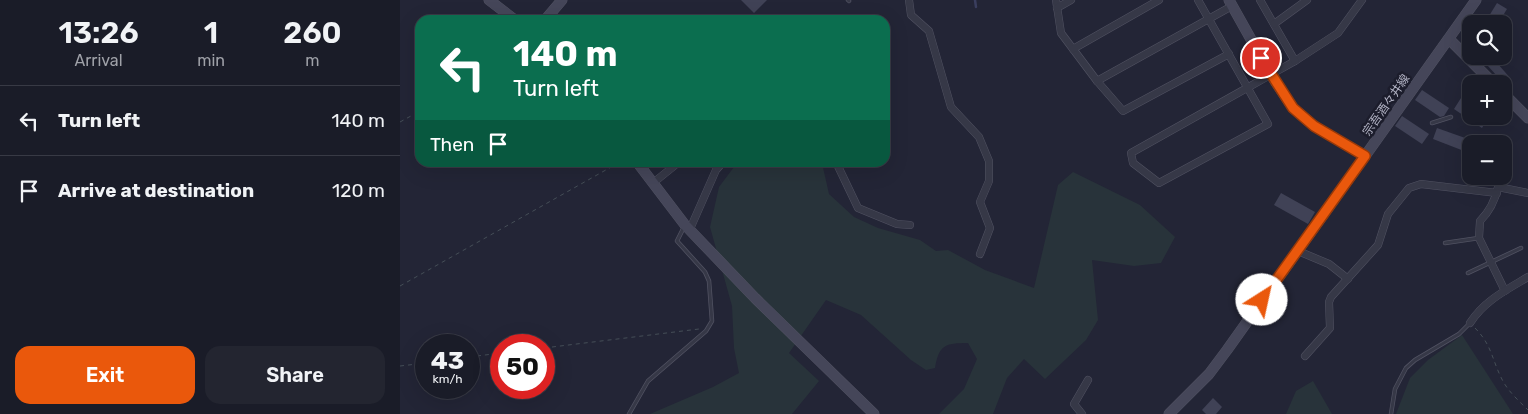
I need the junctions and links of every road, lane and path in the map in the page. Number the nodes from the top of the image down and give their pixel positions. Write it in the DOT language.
graph roads {
  1 [pos="489,0"];
  2 [pos="562,0"];
  3 [pos="909,0"];
  4 [pos="1071,0"];
  5 [pos="1160,0"];
  6 [pos="1198,0"];
  7 [pos="1260,0"];
  8 [pos="1307,0"];
  9 [pos="1362,0"];
  10 [pos="1476,0"];
  11 [pos="1231,3"];
  12 [pos="1056,4"];
  13 [pos="508,15"];
  14 [pos="549,15"];
  15 [pos="1208,19"];
  16 [pos="1274,24"];
  17 [pos="1449,39"];
  18 [pos="1073,48"];
  19 [pos="1229,54"];
  20 [pos="1295,61"];
  21 [pos="1271,75"];
  22 [pos="1485,75"];
  23 [pos="1097,81"];
  24 [pos="1248,88"];
  25 [pos="1512,102"];
  26 [pos="415,113"];
  27 [pos="1451,117"];
  28 [pos="1528,118"];
  29 [pos="400,122"];
  30 [pos="1432,123"];
  31 [pos="1365,156"];
  32 [pos="611,167"];
  33 [pos="641,167"];
  34 [pos="673,167"];
  35 [pos="719,167"];
  36 [pos="838,167"];
  37 [pos="653,183"];
  38 [pos="1497,193"];
  39 [pos="1528,193"];
  40 [pos="910,225"];
  41 [pos="688,227"];
  42 [pos="1479,238"];
  43 [pos="1445,243"];
  44 [pos="1521,248"];
  45 [pos="1298,251"];
  46 [pos="980,254"];
  47 [pos="1490,262"];
  48 [pos="1468,273"];
  49 [pos="1528,277"];
  50 [pos="1348,279"];
  51 [pos="400,286"];
  52 [pos="1505,291"];
  53 [pos="1470,323"];
  54 [pos="708,328"];
  55 [pos="555,347"];
  56 [pos="1305,356"];
  57 [pos="415,364"];
  58 [pos="400,366"];
  59 [pos="1088,380"];
  60 [pos="1528,410"];
  61 [pos="629,414"];
  62 [pos="874,414"];
  63 [pos="1082,414"];
  64 [pos="1169,414"];
  65 [pos="1391,414"];
  1 -- 13 [label="street"];
  2 -- 14 [label="street"];
  3 -- 46 [label="street"];
  4 -- 12 [label="street"];
  5 -- 18 [label="street"];
  6 -- 15 [label="street"];
  7 -- 16 [label="street"];
  8 -- 16 [label="street"];
  9 -- 20 [label="street"];
  10 -- 17 [label="street, 宗吾酒々井線"];
  11 -- 15 [label="street"];
  11 -- 21 [label="street"];
  12 -- 18 [label="street"];
  15 -- 19 [label="street"];
  15 -- 23 [label="street"];
  16 -- 20 [label="street"];
  17 -- 22 [label="street"];
  17 -- 31 [label="street, 宗吾酒々井線"];
  18 -- 23 [label="street"];
  19 -- 23 [label="street"];
  19 -- 24 [label="street"];
  20 -- 21 [label="street"];
  21 -- 24 [label="street"];
  21 -- 31 [label="street"];
  24 -- 24 [label="street"];
  25 -- 28 [label="street"];
  26 -- 29 [label="path"];
  27 -- 30 [label="lane"];
  31 -- 45 [label="street, 宗吾酒々井線"];
  32 -- 51 [label="path"];
  33 -- 37 [label="street"];
  34 -- 37 [label="street"];
  35 -- 41 [label="street"];
  36 -- 40 [label="street"];
  37 -- 41 [label="street"];
  38 -- 39 [label="street"];
  38 -- 42 [label="street"];
  38 -- 50 [label="street"];
  41 -- 54 [label="lane"];
  41 -- 62 [label="street"];
  42 -- 43 [label="lane"];
  42 -- 47 [label="street"];
  44 -- 47 [label="lane"];
  45 -- 50 [label="street"];
  45 -- 64 [label="street, 宗吾酒々井線"];
  47 -- 48 [label="lane"];
  47 -- 52 [label="street"];
  49 -- 52 [label="street"];
  50 -- 56 [label="street"];
  52 -- 53 [label="street"];
  53 -- 60 [label="path"];
  53 -- 65 [label="lane"];
  54 -- 55 [label="path"];
  54 -- 61 [label="lane"];
  57 -- 58 [label="path"];
  59 -- 63 [label="street"];
}
